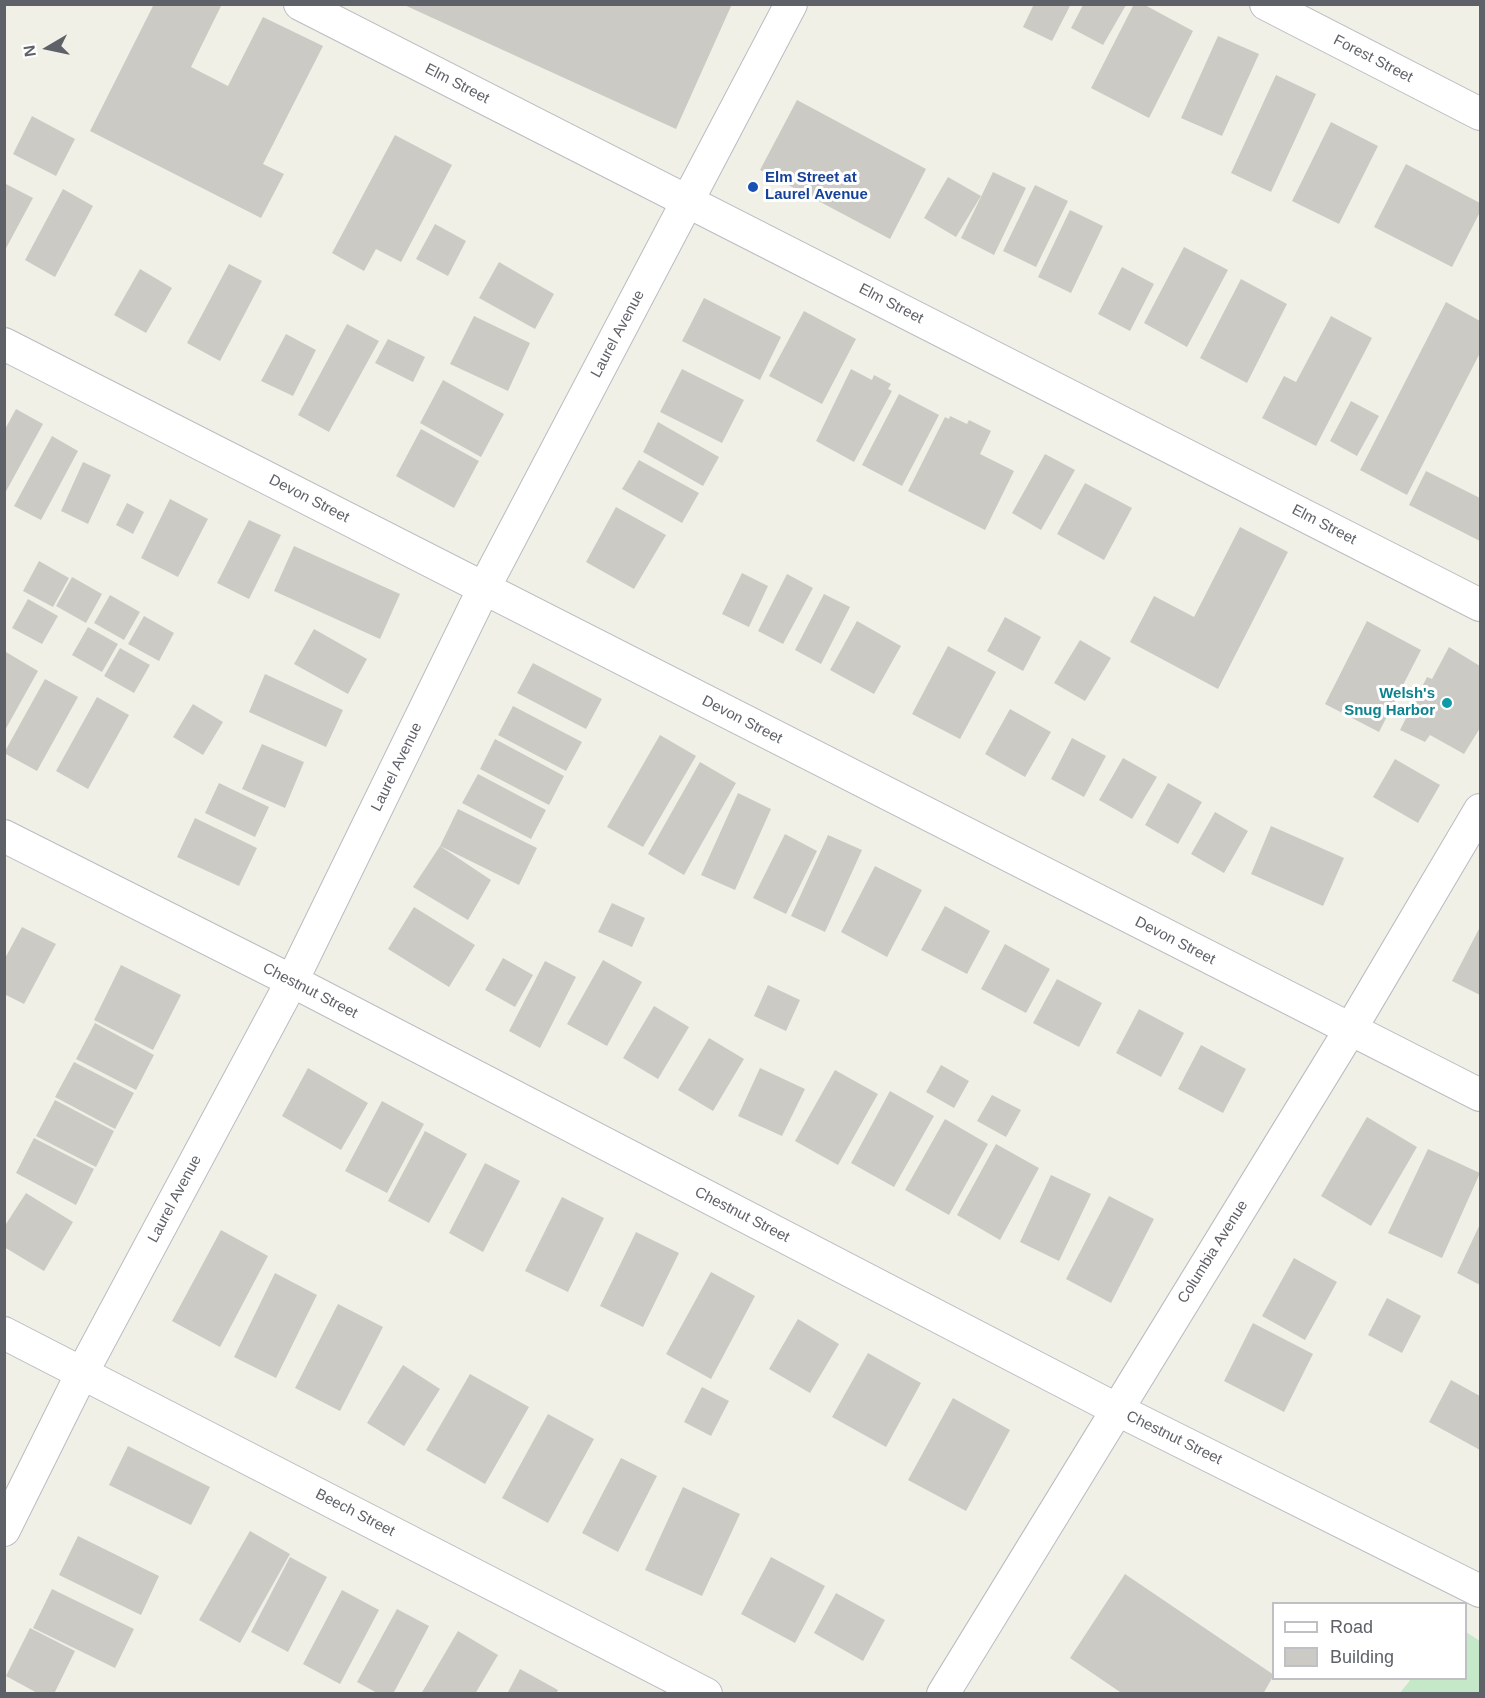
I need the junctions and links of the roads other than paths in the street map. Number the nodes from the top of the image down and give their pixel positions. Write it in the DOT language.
graph roads {
  1 [pos="300,4"];
  2 [pos="791,4"];
  3 [pos="1266,4"];
  4 [pos="1480,114"];
  5 [pos="688,201"];
  6 [pos="4,344"];
  7 [pos="484,588"];
  8 [pos="1480,605"];
  9 [pos="1480,810"];
  10 [pos="4,836"];
  11 [pos="292,981"];
  12 [pos="1350,1030"];
  13 [pos="1480,1095"];
  14 [pos="4,1332"];
  15 [pos="82,1373"];
  16 [pos="1116,1409"];
  17 [pos="4,1530"];
  18 [pos="1480,1591"];
  19 [pos="706,1694"];
  20 [pos="943,1694"];
  1 -- 5 [label="street, Elm Street"];
  2 -- 5 [label="street, Laurel Avenue"];
  3 -- 4 [label="street, Forest Street"];
  5 -- 7 [label="street, Laurel Avenue"];
  5 -- 8 [label="street, Elm Street"];
  6 -- 7 [label="street, Devon Street"];
  7 -- 11 [label="street, Laurel Avenue"];
  7 -- 12 [label="street, Devon Street"];
  9 -- 12 [label="street, Columbia Avenue"];
  10 -- 11 [label="street, Chestnut Street"];
  11 -- 15 [label="street, Laurel Avenue"];
  11 -- 16 [label="street, Chestnut Street"];
  12 -- 13 [label="street, Devon Street"];
  12 -- 16 [label="street, Columbia Avenue"];
  14 -- 15 [label="street, Beech Street"];
  15 -- 17 [label="street, Laurel Avenue"];
  15 -- 19 [label="street, Beech Street"];
  16 -- 18 [label="street, Chestnut Street"];
  16 -- 20 [label="street, Columbia Avenue"];
}
